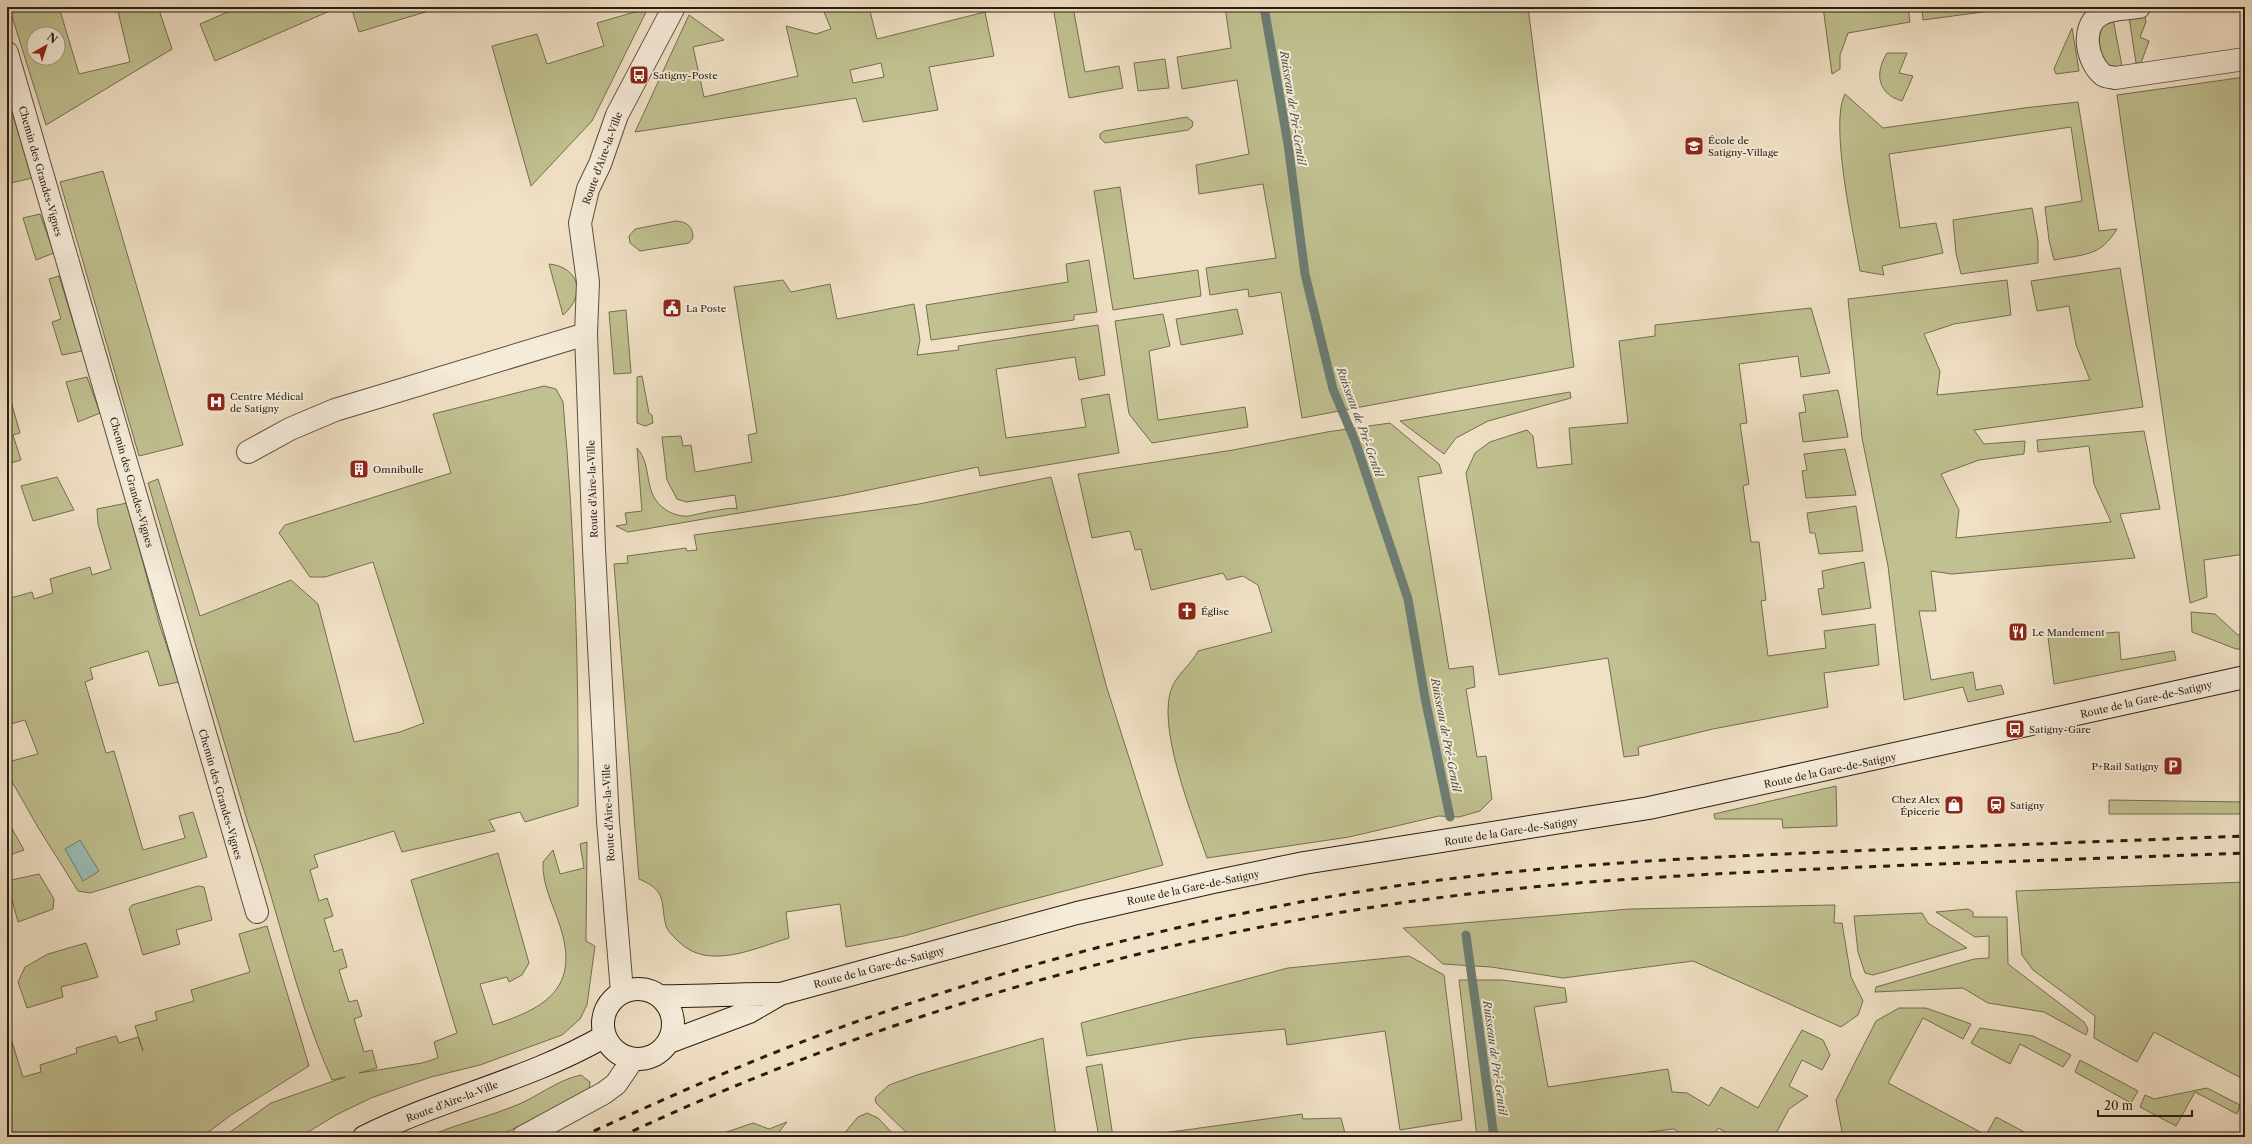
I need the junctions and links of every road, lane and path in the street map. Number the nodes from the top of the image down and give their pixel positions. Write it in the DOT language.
graph roads {
  1 [pos="674,7"];
  2 [pos="2139,7"];
  3 [pos="7,53"];
  4 [pos="2245,59"];
  5 [pos="586,334"];
  6 [pos="248,452"];
  7 [pos="2245,676"];
  8 [pos="257,912"];
  9 [pos="622,992"];
  10 [pos="780,994"];
  11 [pos="661,996"];
  12 [pos="605,1036"];
  13 [pos="669,1042"];
  14 [pos="633,1059"];
  15 [pos="364,1137"];
  16 [pos="523,1137"];
  1 -- 5 [label="street, Route d'Aire-la-Ville"];
  2 -- 4 [label="street"];
  3 -- 8 [label="street, Chemin des Grandes-Vignes"];
  5 -- 6 [label="street"];
  5 -- 9 [label="street, Route d'Aire-la-Ville"];
  7 -- 10 [label="street, Route de la Gare-de-Satigny"];
  9 -- 11 [label="street"];
  9 -- 12 [label="street"];
  10 -- 11 [label="street, Route de la Gare-de-Satigny"];
  10 -- 13 [label="street, Route de la Gare-de-Satigny"];
  11 -- 13 [label="street"];
  12 -- 14 [label="street"];
  12 -- 15 [label="street, Route d'Aire-la-Ville"];
  13 -- 14 [label="street"];
  14 -- 16 [label="street"];
}
